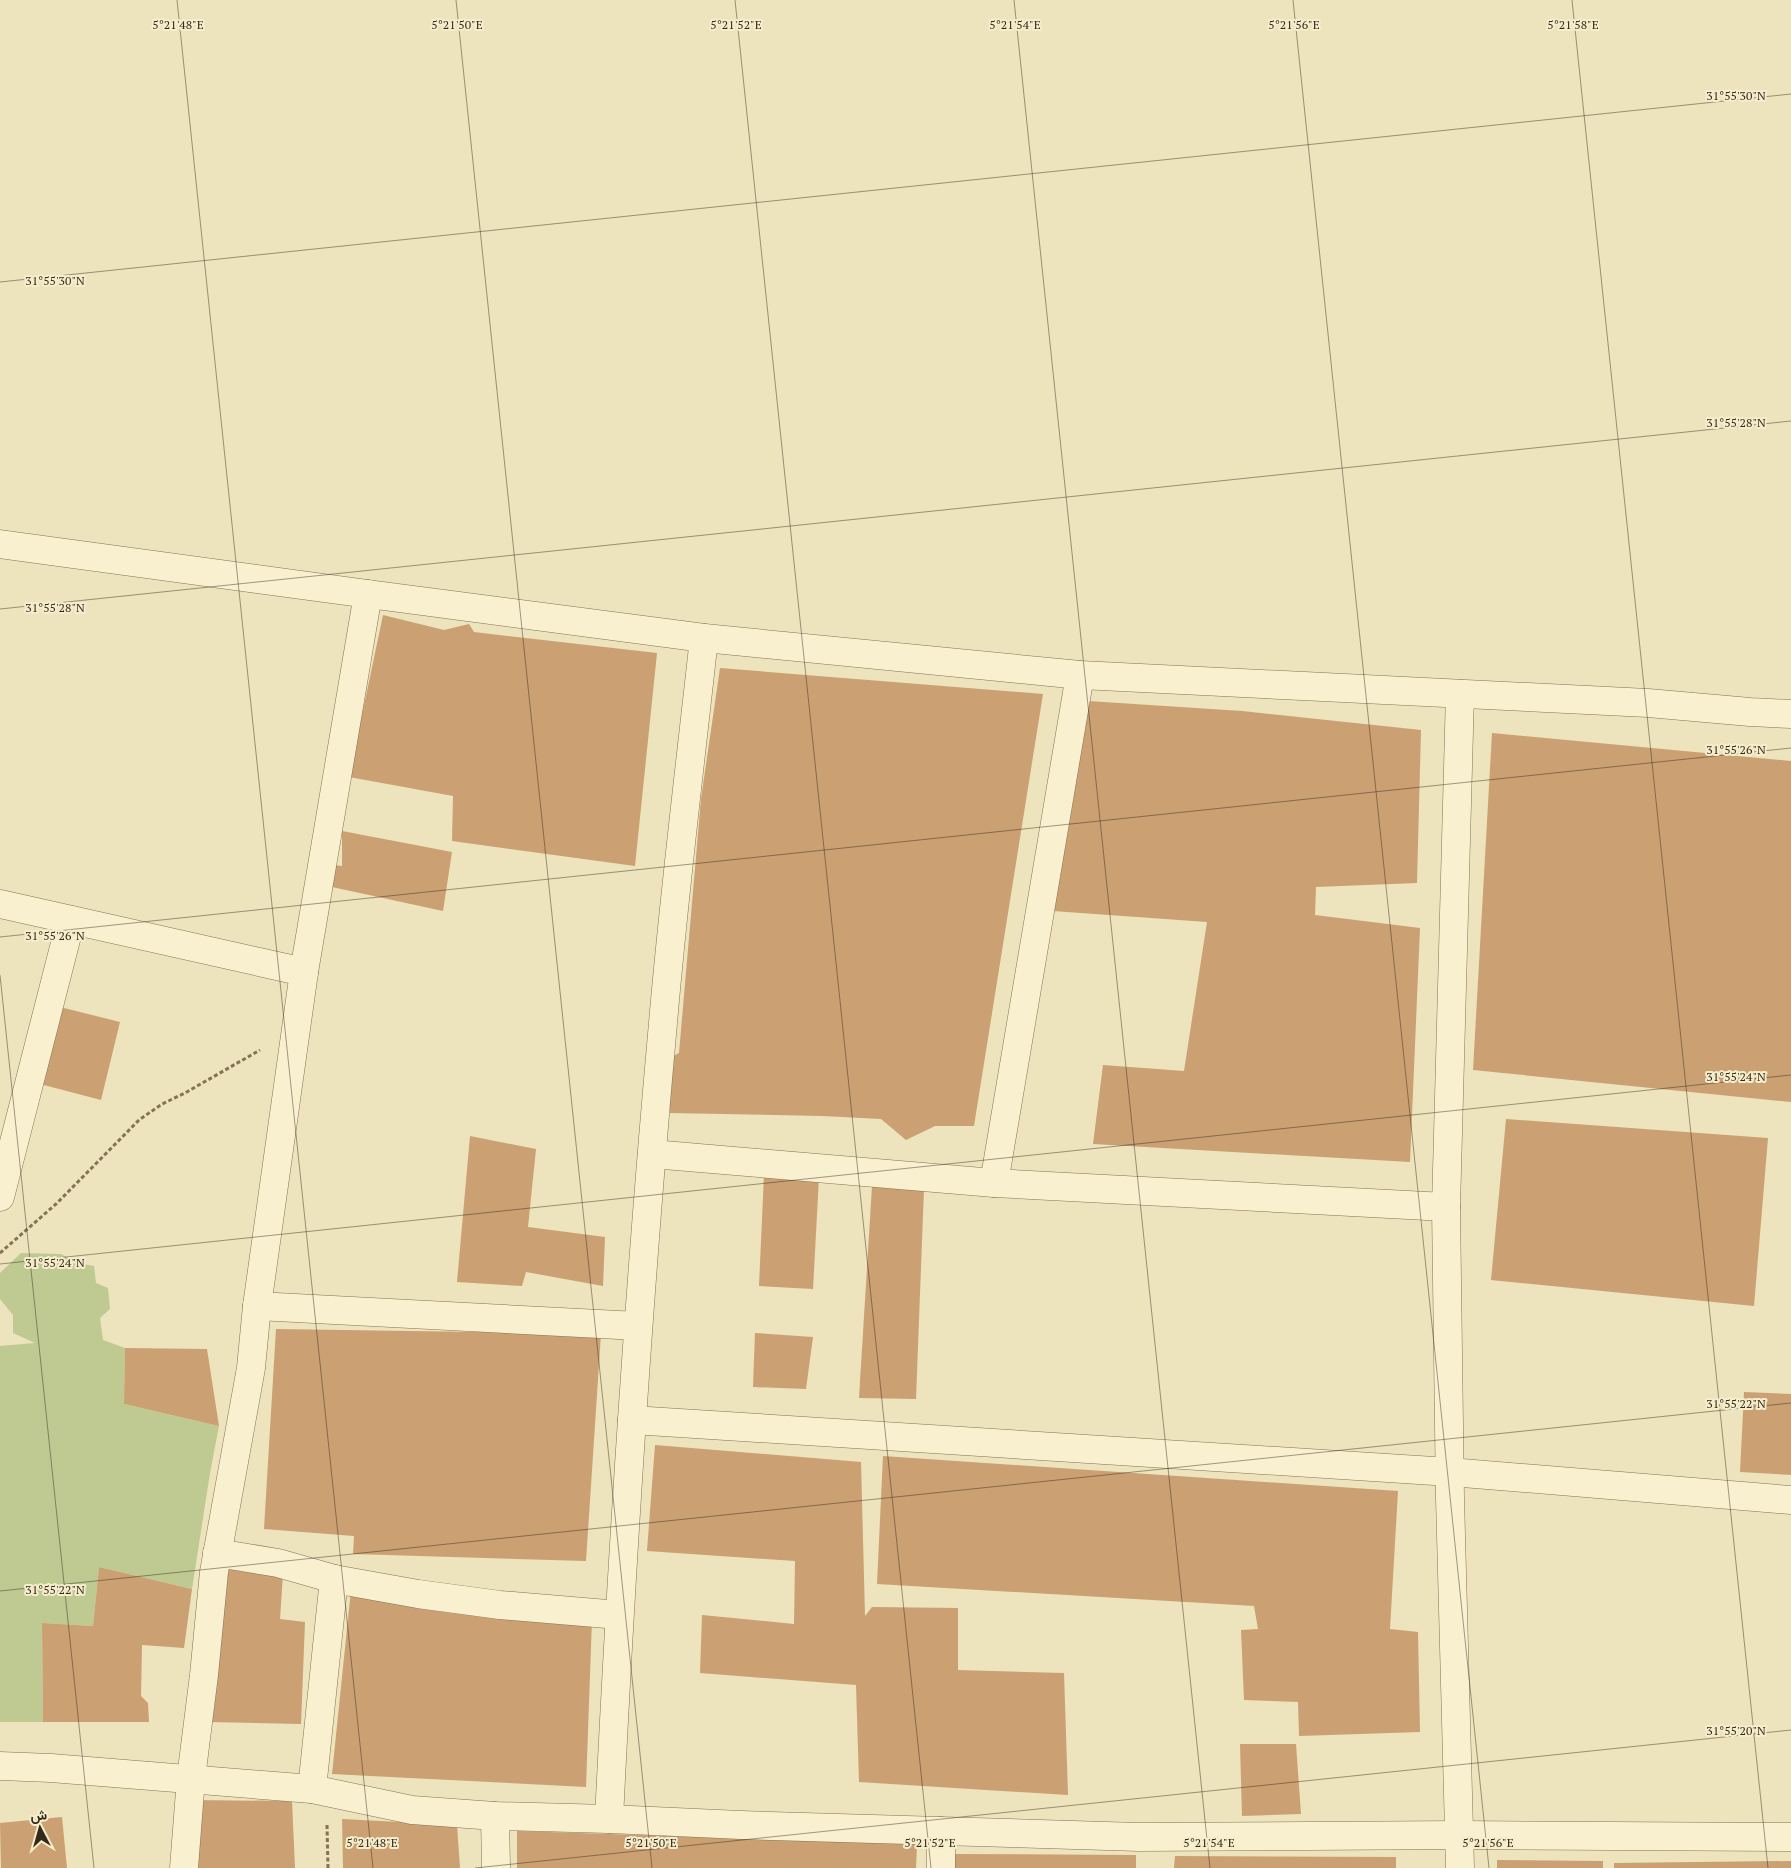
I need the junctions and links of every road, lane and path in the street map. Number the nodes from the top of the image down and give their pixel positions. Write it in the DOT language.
graph roads {
  1 [pos="0,544"];
  2 [pos="368,594"];
  3 [pos="704,638"];
  4 [pos="1080,675"];
  5 [pos="1460,694"];
  6 [pos="1791,714"];
  7 [pos="0,904"];
  8 [pos="71,920"];
  9 [pos="304,972"];
  10 [pos="296,1027"];
  11 [pos="652,1154"];
  12 [pos="994,1183"];
  13 [pos="0,1197"];
  14 [pos="1446,1207"];
  15 [pos="0,1253"];
  16 [pos="257,1306"];
  17 [pos="638,1326"];
  18 [pos="632,1420"];
  19 [pos="1450,1472"];
  20 [pos="1791,1500"];
  21 [pos="217,1553"];
  22 [pos="334,1579"];
  23 [pos="619,1614"];
  24 [pos="0,1766"];
  25 [pos="191,1778"];
  26 [pos="319,1791"];
  27 [pos="495,1816"];
  28 [pos="609,1819"];
  29 [pos="941,1831"];
  30 [pos="1460,1835"];
  31 [pos="1791,1837"];
  32 [pos="184,1868"];
  33 [pos="328,1868"];
  34 [pos="496,1868"];
  35 [pos="941,1868"];
  36 [pos="1460,1868"];
  1 -- 2 [label="street"];
  2 -- 3 [label="street"];
  2 -- 9 [label="street"];
  3 -- 4 [label="street"];
  3 -- 11 [label="street"];
  4 -- 5 [label="street"];
  4 -- 12 [label="street"];
  5 -- 6 [label="street"];
  5 -- 14 [label="street"];
  7 -- 8 [label="street"];
  8 -- 9 [label="street"];
  8 -- 13 [label="street"];
  9 -- 10 [label="street"];
  10 -- 15 [label="path"];
  10 -- 16 [label="street"];
  11 -- 12 [label="street"];
  11 -- 17 [label="street"];
  12 -- 14 [label="street"];
  14 -- 19 [label="street"];
  16 -- 17 [label="street"];
  16 -- 21 [label="street"];
  17 -- 18 [label="street"];
  18 -- 19 [label="street"];
  18 -- 23 [label="street"];
  19 -- 20 [label="street"];
  19 -- 30 [label="street"];
  21 -- 22 [label="street"];
  21 -- 25 [label="street"];
  22 -- 23 [label="street"];
  22 -- 26 [label="street"];
  23 -- 28 [label="street"];
  24 -- 25 [label="street"];
  25 -- 26 [label="street"];
  25 -- 32 [label="street"];
  26 -- 27 [label="street"];
  26 -- 33 [label="path"];
  27 -- 28 [label="street"];
  27 -- 34 [label="street"];
  28 -- 29 [label="street"];
  29 -- 30 [label="street"];
  29 -- 35 [label="street"];
  30 -- 31 [label="street"];
  30 -- 36 [label="street"];
}
